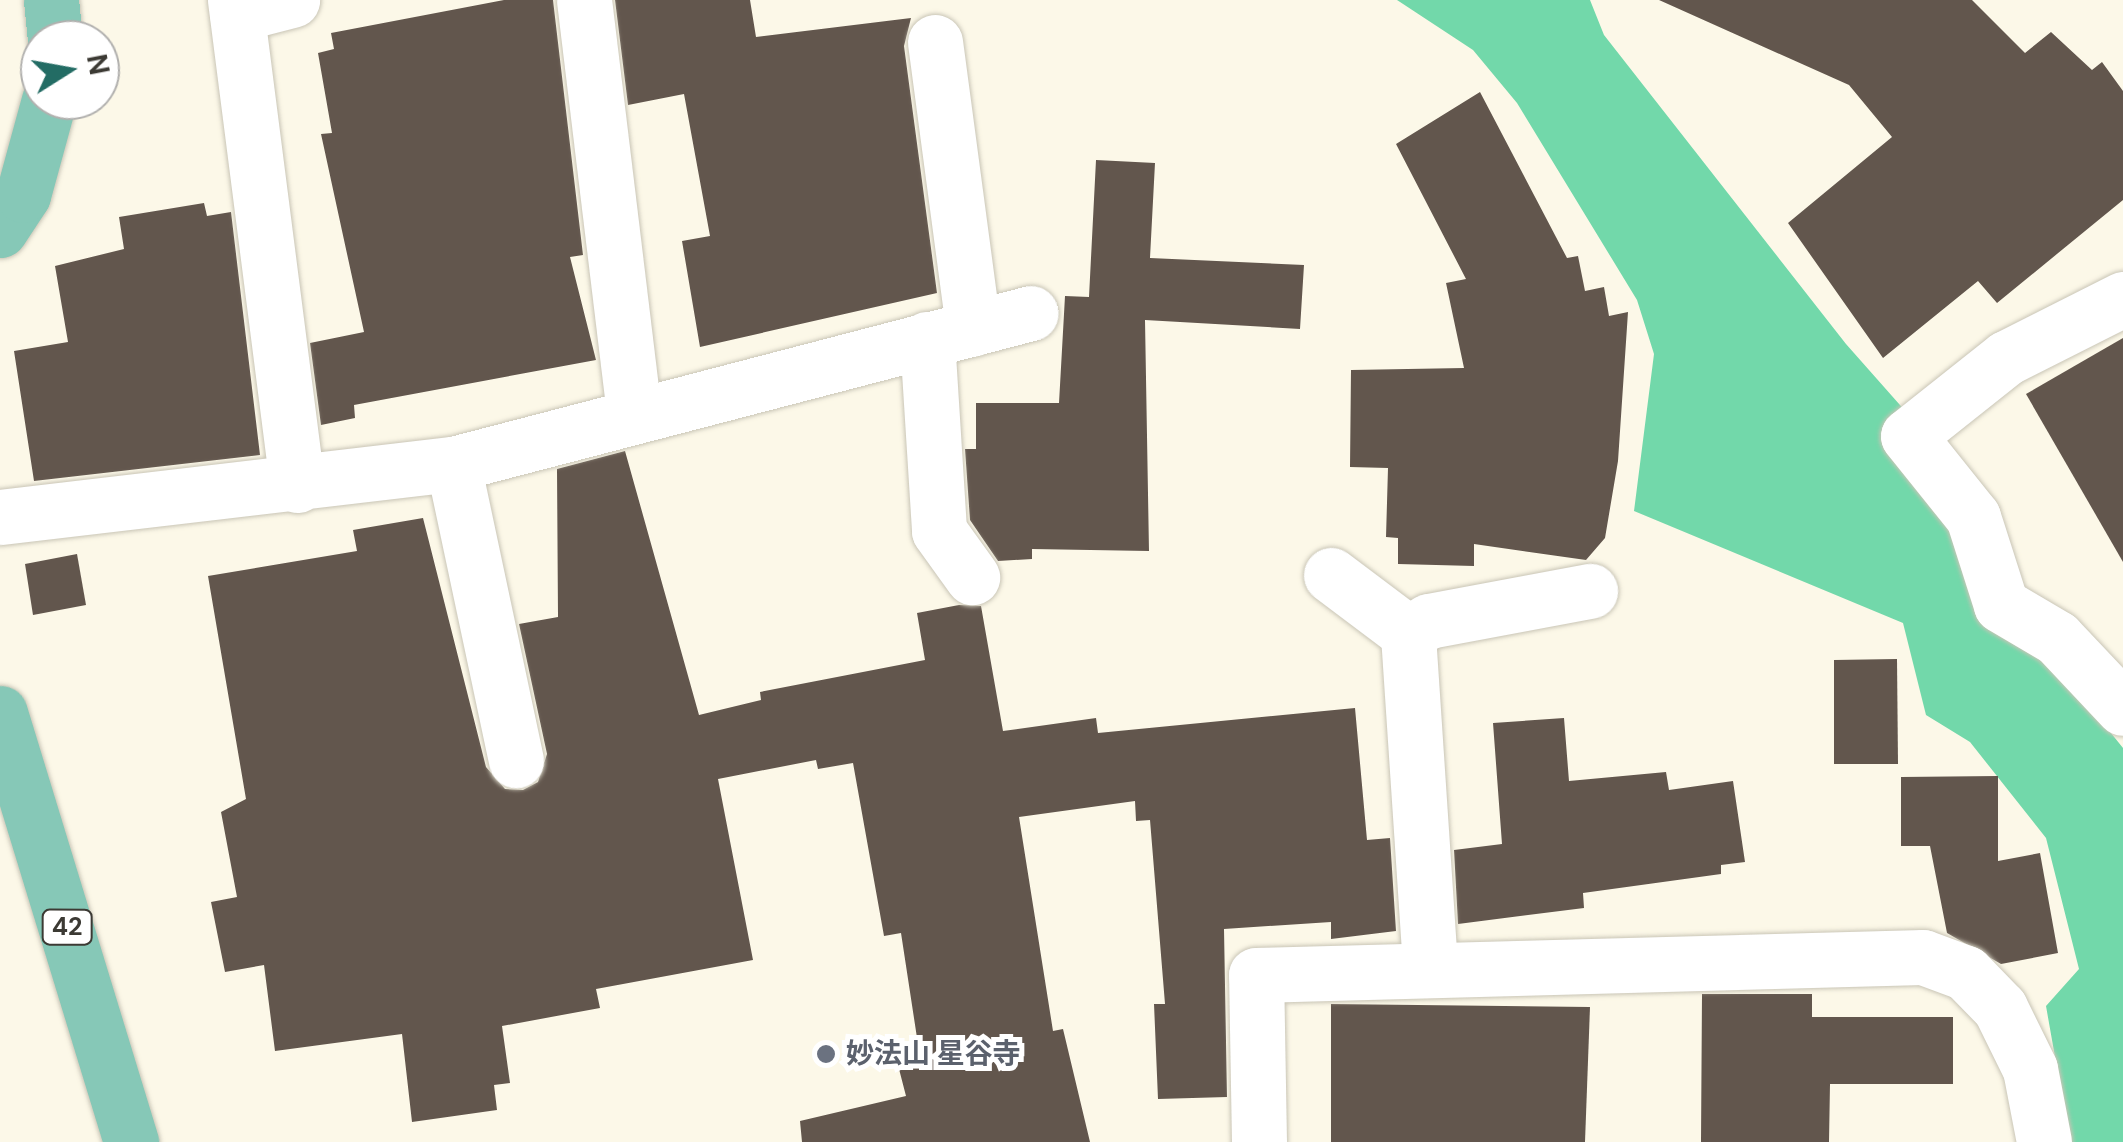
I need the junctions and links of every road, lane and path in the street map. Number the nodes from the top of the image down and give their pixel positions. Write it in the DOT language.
graph roads {
  1 [pos="292,0"];
  2 [pos="584,0"];
  3 [pos="236,7"];
  4 [pos="936,42"];
  5 [pos="44,120"];
  6 [pos="0,230"];
  7 [pos="2123,299"];
  8 [pos="1031,313"];
  9 [pos="950,334"];
  10 [pos="634,415"];
  11 [pos="453,464"];
  12 [pos="297,485"];
  13 [pos="0,517"];
  14 [pos="1331,574"];
  15 [pos="972,577"];
  16 [pos="1590,591"];
  17 [pos="1408,634"];
  18 [pos="2123,708"];
  19 [pos="0,713"];
  20 [pos="516,760"];
  21 [pos="1430,966"];
  22 [pos="130,1142"];
  23 [pos="1259,1142"];
  24 [pos="2044,1142"];
  1 -- 3 [label="street"];
  2 -- 10 [label="street"];
  3 -- 12 [label="street"];
  4 -- 9 [label="street"];
  5 -- 6 [label="main road"];
  7 -- 18 [label="street"];
  8 -- 9 [label="street"];
  9 -- 10 [label="street"];
  9 -- 15 [label="street"];
  10 -- 11 [label="street"];
  11 -- 12 [label="street"];
  11 -- 20 [label="street"];
  12 -- 13 [label="street"];
  14 -- 17 [label="street"];
  16 -- 17 [label="street"];
  17 -- 21 [label="street"];
  19 -- 22 [label="main road, 42"];
  21 -- 23 [label="street"];
  21 -- 24 [label="street"];
}
